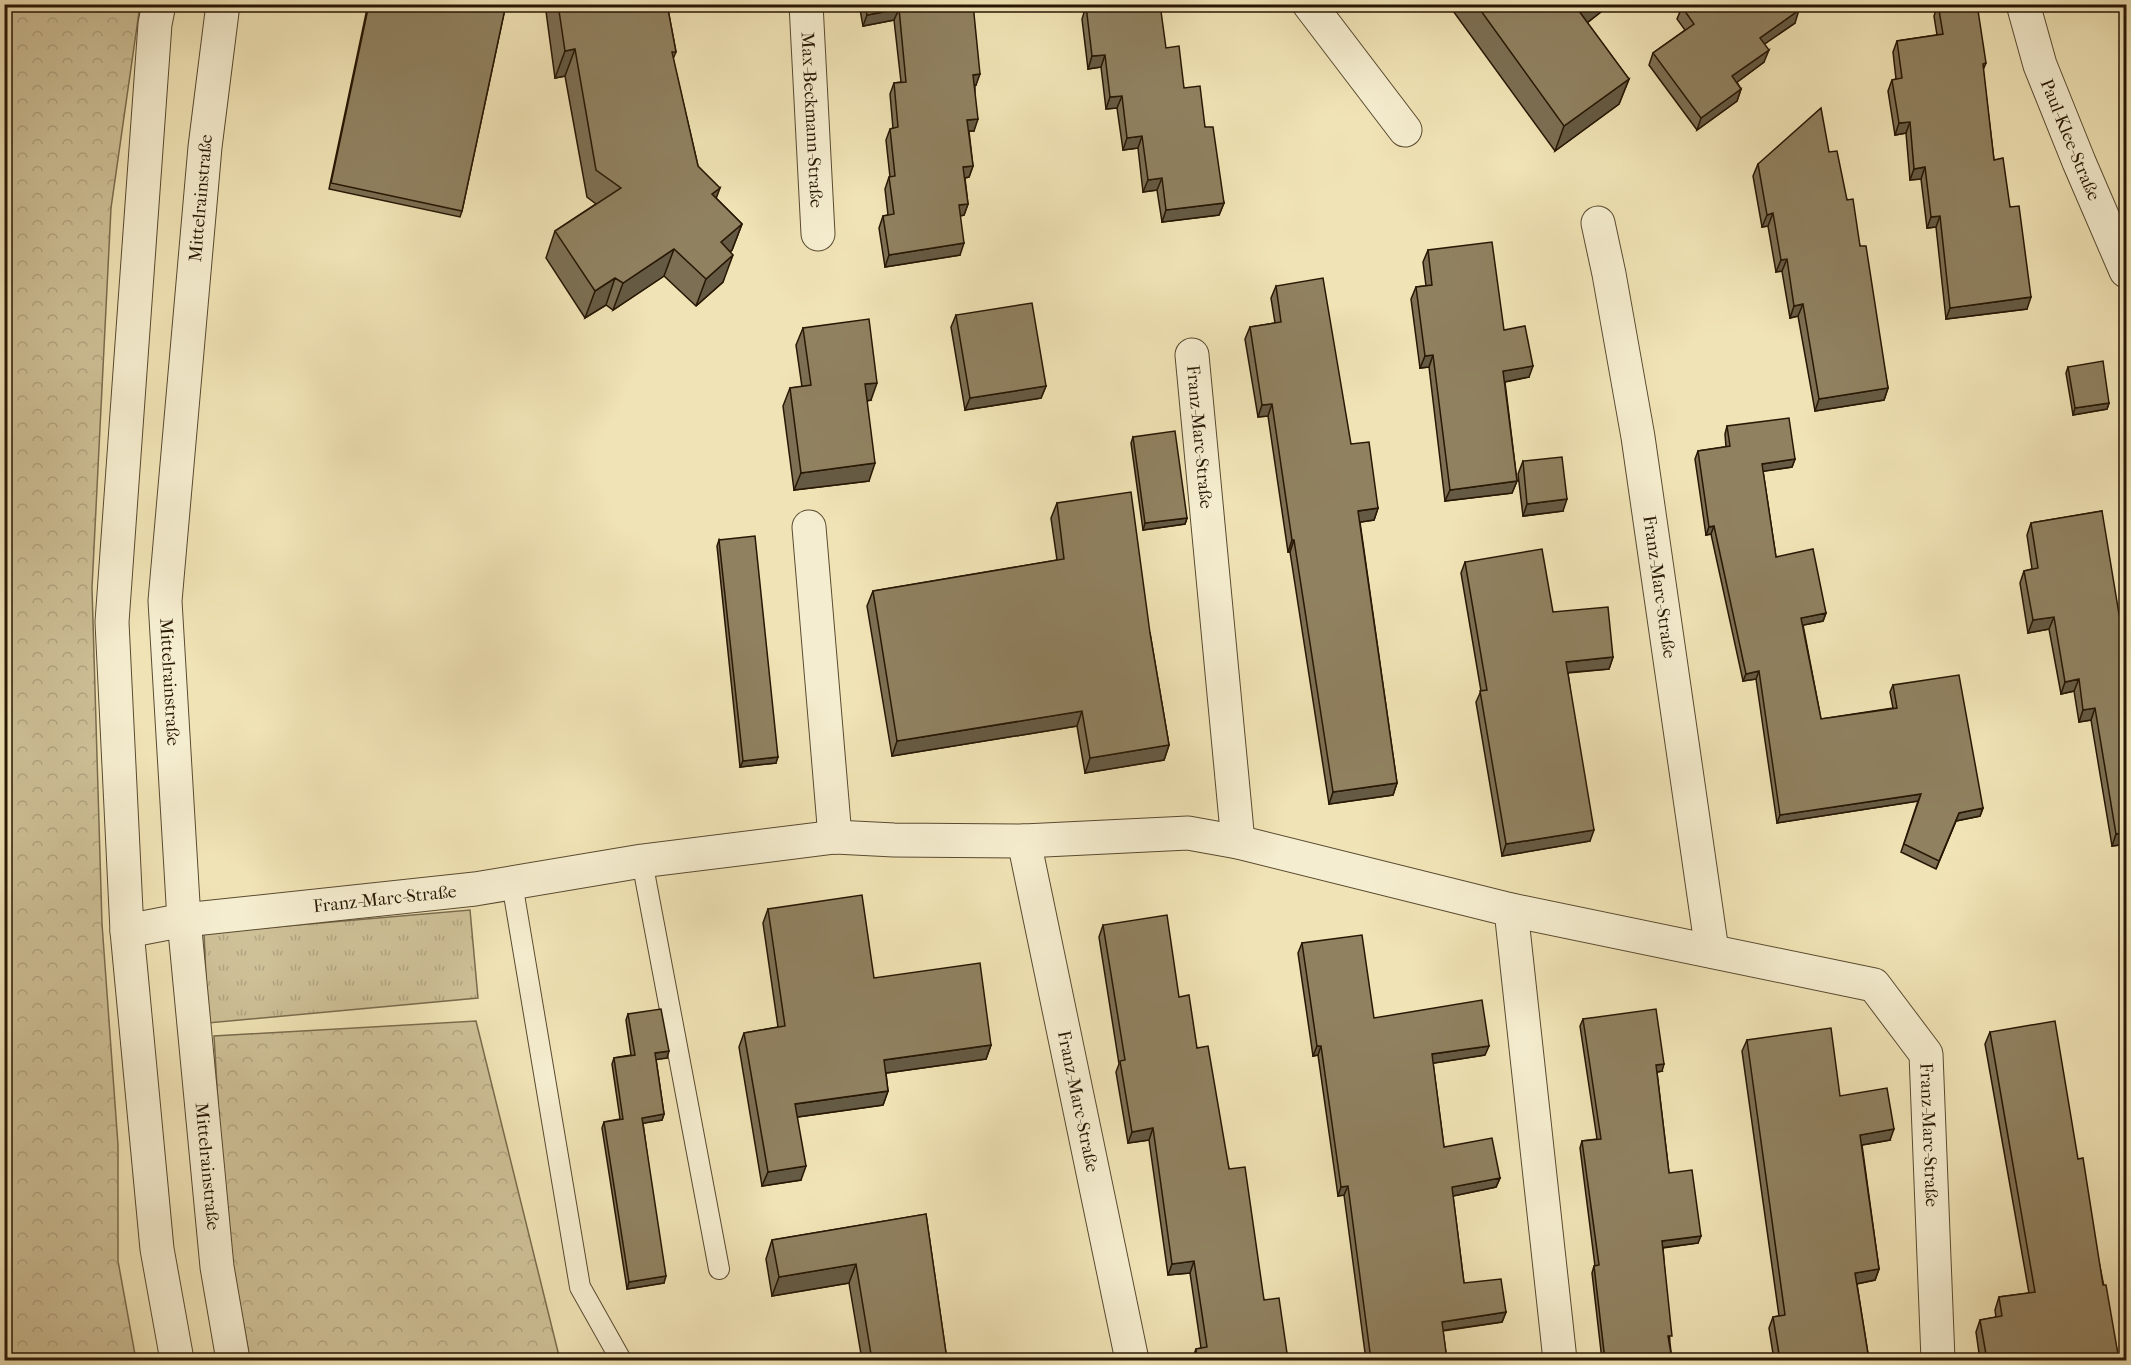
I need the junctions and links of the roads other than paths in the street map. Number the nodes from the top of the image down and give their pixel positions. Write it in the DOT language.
graph roads {
  1 [pos="159,4"];
  2 [pos="223,4"];
  3 [pos="806,4"];
  4 [pos="1309,4"];
  5 [pos="2023,4"];
  6 [pos="1405,130"];
  7 [pos="1598,223"];
  8 [pos="818,234"];
  9 [pos="2127,271"];
  10 [pos="1192,355"];
  11 [pos="809,527"];
  12 [pos="835,837"];
  13 [pos="1024,841"];
  14 [pos="1238,842"];
  15 [pos="642,861"];
  16 [pos="512,883"];
  17 [pos="1510,910"];
  18 [pos="184,920"];
  19 [pos="127,931"];
  20 [pos="1712,951"];
  21 [pos="719,1269"];
  22 [pos="177,1360"];
  23 [pos="232,1360"];
  24 [pos="621,1360"];
  25 [pos="1132,1360"];
  26 [pos="1560,1360"];
  27 [pos="1938,1360"];
  1 -- 19 [label="street"];
  2 -- 18 [label="street, Mittelrainstraße"];
  3 -- 8 [label="street, Max-Beckmann-Straße"];
  4 -- 6 [label="street"];
  5 -- 9 [label="street, Paul-Klee-Straße"];
  7 -- 20 [label="street, Franz-Marc-Straße"];
  10 -- 14 [label="street, Franz-Marc-Straße"];
  11 -- 12 [label="street"];
  12 -- 13 [label="street, Franz-Marc-Straße"];
  12 -- 15 [label="street, Franz-Marc-Straße"];
  13 -- 14 [label="street, Franz-Marc-Straße"];
  13 -- 25 [label="street, Franz-Marc-Straße"];
  14 -- 17 [label="street, Franz-Marc-Straße"];
  15 -- 16 [label="street, Franz-Marc-Straße"];
  15 -- 21 [label="lane"];
  16 -- 18 [label="street, Franz-Marc-Straße"];
  16 -- 24 [label="lane"];
  17 -- 20 [label="street, Franz-Marc-Straße"];
  17 -- 26 [label="street"];
  18 -- 19 [label="street, Franz-Marc-Straße"];
  18 -- 23 [label="street, Mittelrainstraße"];
  19 -- 22 [label="street"];
  20 -- 27 [label="street, Franz-Marc-Straße"];
}
